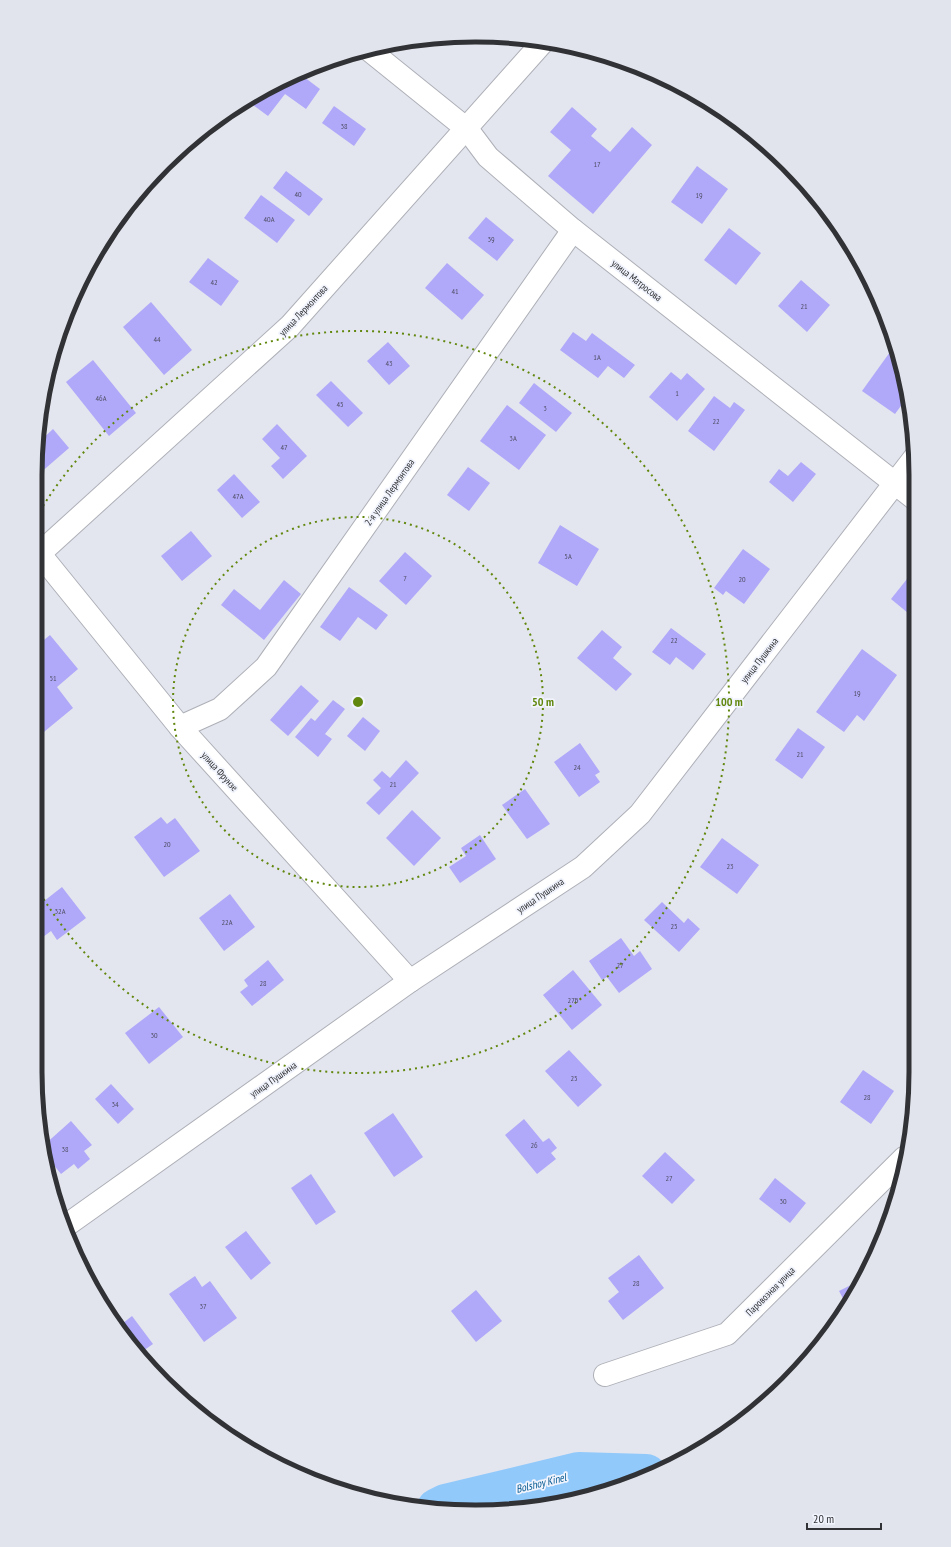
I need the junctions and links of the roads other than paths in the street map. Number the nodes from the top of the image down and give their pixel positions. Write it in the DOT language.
graph roads {
  1 [pos="539,47"];
  2 [pos="373,54"];
  3 [pos="467,129"];
  4 [pos="573,230"];
  5 [pos="909,465"];
  6 [pos="895,484"];
  7 [pos="909,494"];
  8 [pos="42,551"];
  9 [pos="42,558"];
  10 [pos="180,728"];
  11 [pos="410,981"];
  12 [pos="899,1163"];
  13 [pos="70,1223"];
  14 [pos="605,1375"];
  1 -- 3 [label="street, улица Лермонтова"];
  2 -- 3 [label="street, улица Матросова"];
  3 -- 4 [label="street, улица Матросова"];
  3 -- 8 [label="street, улица Лермонтова"];
  4 -- 6 [label="street, улица Матросова"];
  4 -- 10 [label="street, 2-я улица Лермонтова"];
  5 -- 6 [label="street, улица Пушкина"];
  6 -- 7 [label="street, улица Матросова"];
  6 -- 11 [label="street, улица Пушкина"];
  9 -- 10 [label="street, улица Фрунзе"];
  10 -- 11 [label="street, улица Фрунзе"];
  11 -- 13 [label="street, улица Пушкина"];
  12 -- 14 [label="street, Паровозная улица"];
}
